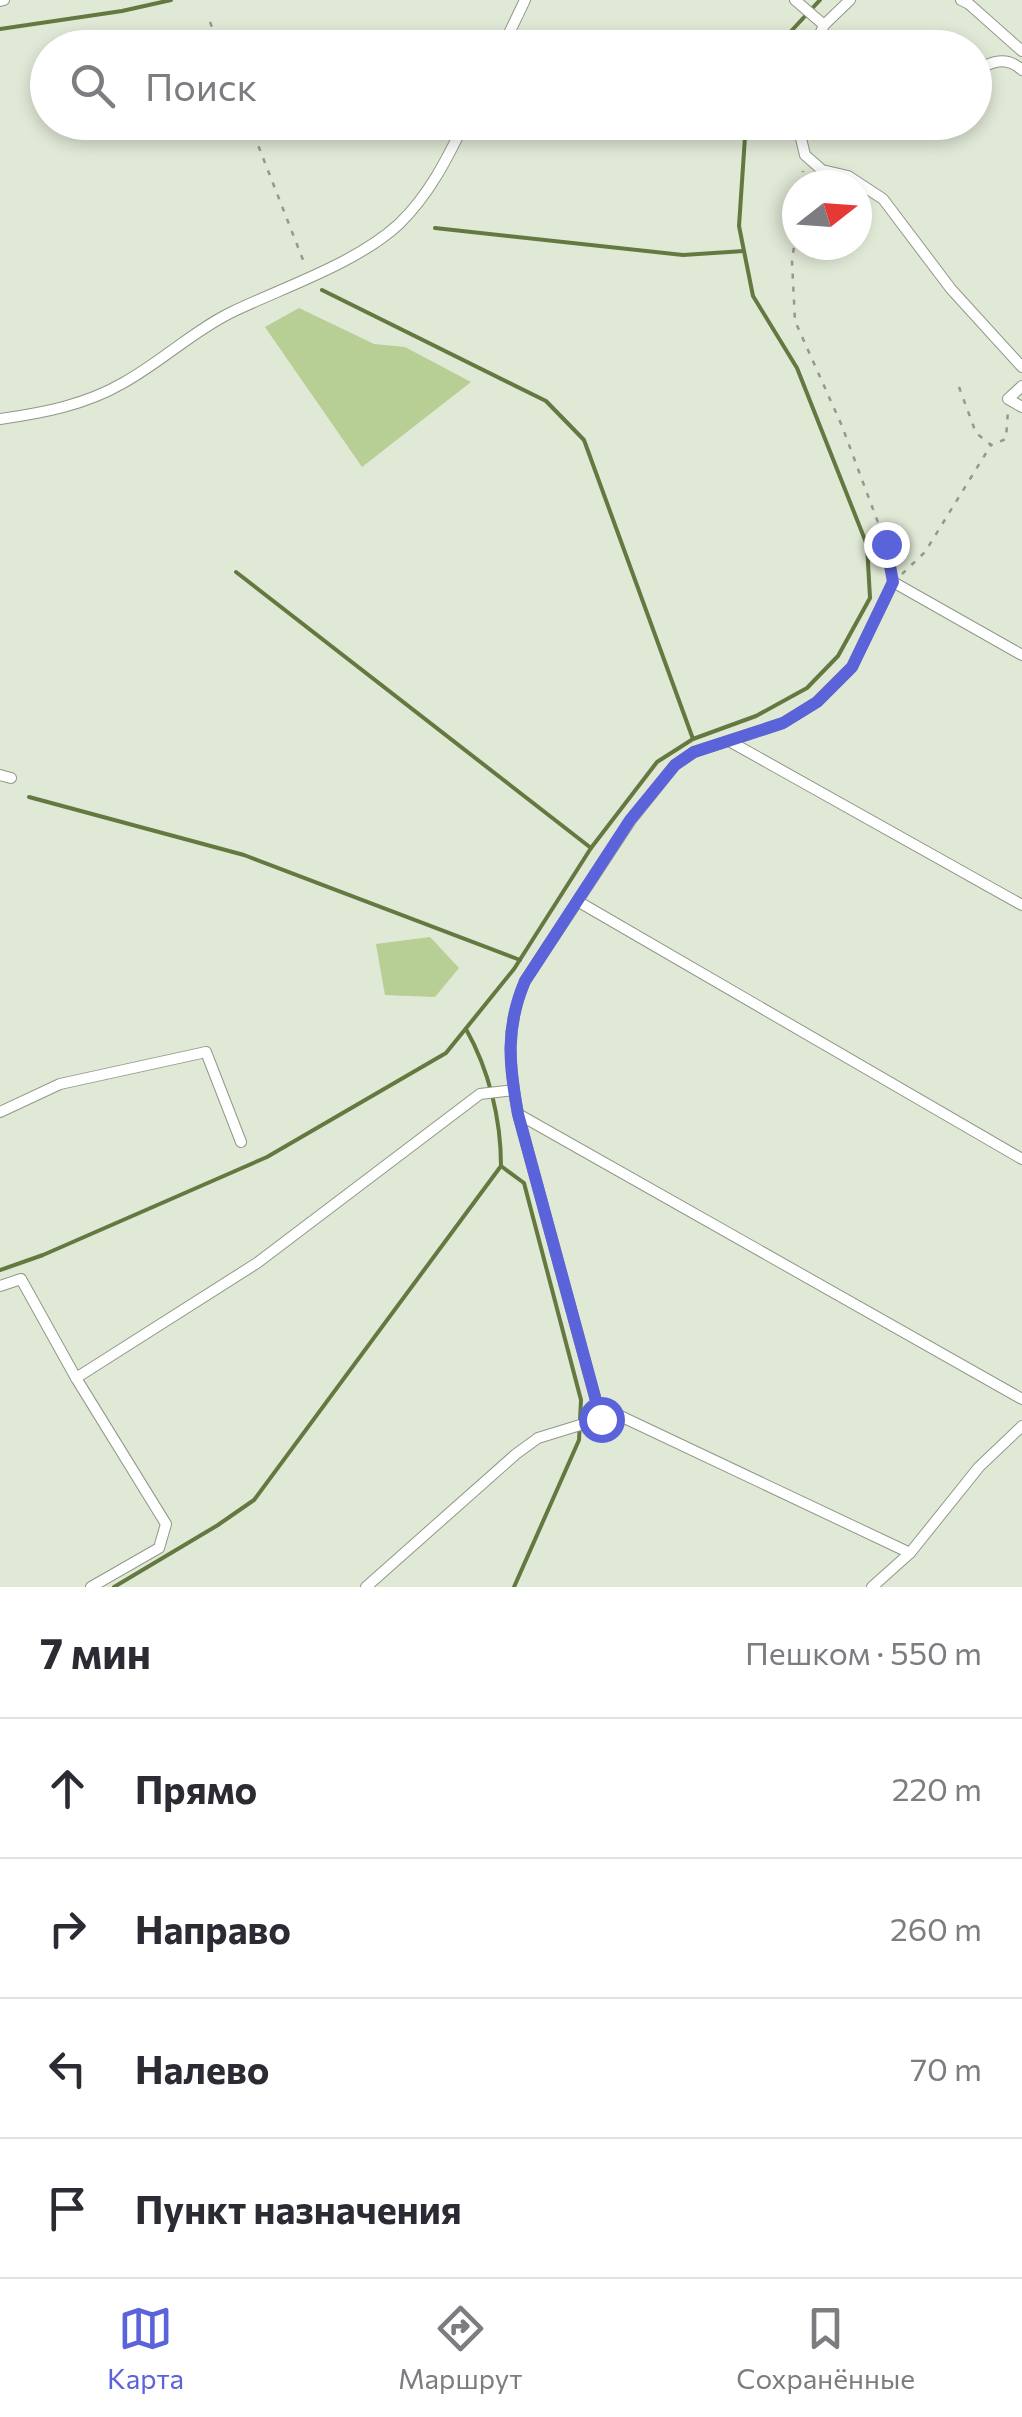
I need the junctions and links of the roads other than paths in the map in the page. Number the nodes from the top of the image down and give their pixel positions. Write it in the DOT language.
graph roads {
  1 [pos="525,0"];
  2 [pos="795,0"];
  3 [pos="850,0"];
  4 [pos="961,0"];
  5 [pos="824,25"];
  6 [pos="511,30"];
  7 [pos="822,30"];
  8 [pos="1022,52"];
  9 [pos="992,62"];
  10 [pos="1022,70"];
  11 [pos="456,140"];
  12 [pos="802,140"];
  13 [pos="1022,367"];
  14 [pos="1022,386"];
  15 [pos="1022,407"];
  16 [pos="0,419"];
  17 [pos="1022,655"];
  18 [pos="729,741"];
  19 [pos="579,902"];
  20 [pos="1022,905"];
  21 [pos="514,1090"];
  22 [pos="0,1112"];
  23 [pos="518,1114"];
  24 [pos="241,1142"];
  25 [pos="1022,1159"];
  26 [pos="0,1286"];
  27 [pos="76,1378"];
  28 [pos="1022,1399"];
  29 [pos="601,1419"];
  30 [pos="1022,1426"];
  31 [pos="910,1552"];
  32 [pos="91,1587"];
  33 [pos="366,1587"];
  34 [pos="872,1587"];
  1 -- 6 [label="street"];
  2 -- 5 [label="street"];
  3 -- 5 [label="street"];
  4 -- 8 [label="street"];
  5 -- 7 [label="street"];
  9 -- 10 [label="street"];
  11 -- 16 [label="street"];
  12 -- 13 [label="street"];
  14 -- 15 [label="street"];
  17 -- 18 [label="street"];
  18 -- 19 [label="street"];
  18 -- 20 [label="street"];
  19 -- 21 [label="street"];
  19 -- 25 [label="street"];
  21 -- 23 [label="street"];
  21 -- 27 [label="street"];
  22 -- 24 [label="street"];
  23 -- 28 [label="street"];
  23 -- 29 [label="street"];
  26 -- 27 [label="street"];
  27 -- 32 [label="street"];
  29 -- 31 [label="street"];
  29 -- 33 [label="street"];
  30 -- 31 [label="street"];
  31 -- 34 [label="street"];
}
